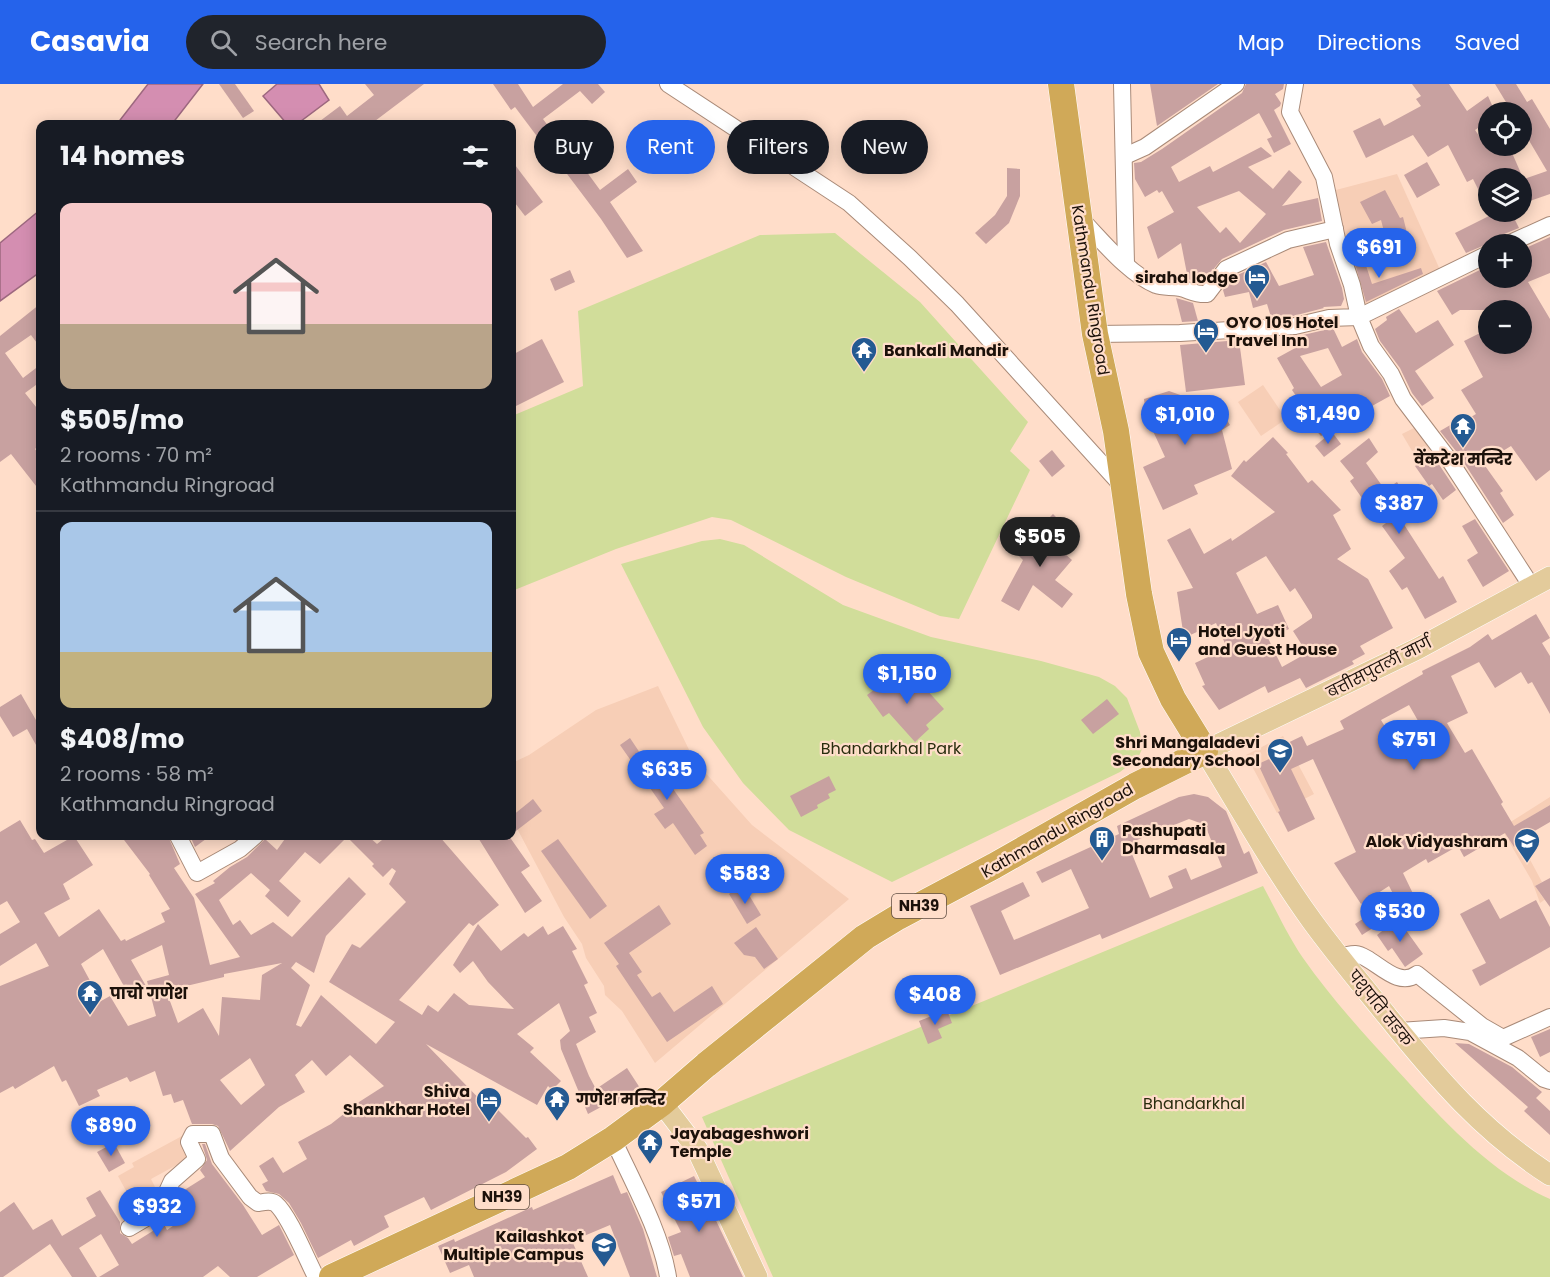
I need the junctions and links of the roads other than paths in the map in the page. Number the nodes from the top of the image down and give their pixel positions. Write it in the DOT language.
graph roads {
  1 [pos="668,84"];
  2 [pos="1061,84"];
  3 [pos="1122,84"];
  4 [pos="1236,84"];
  5 [pos="1295,84"];
  6 [pos="1125,156"];
  7 [pos="1079,217"];
  8 [pos="1550,225"];
  9 [pos="1335,229"];
  10 [pos="1530,234"];
  11 [pos="1478,259"];
  12 [pos="1126,264"];
  13 [pos="1359,317"];
  14 [pos="1095,334"];
  15 [pos="1125,490"];
  16 [pos="1541,582"];
  17 [pos="1205,751"];
  18 [pos="180,840"];
  19 [pos="250,840"];
  20 [pos="1340,956"];
  21 [pos="1550,1017"];
  22 [pos="1399,1031"];
  23 [pos="1550,1081"];
  24 [pos="662,1103"];
  25 [pos="613,1139"];
  26 [pos="1550,1175"];
  27 [pos="129,1228"];
  28 [pos="316,1277"];
  29 [pos="332,1277"];
  30 [pos="668,1277"];
  31 [pos="758,1277"];
  1 -- 15 [label="street"];
  2 -- 7 [label="highway, Kathmandu Ringroad"];
  3 -- 6 [label="street"];
  4 -- 6 [label="street"];
  5 -- 9 [label="street"];
  6 -- 12 [label="street"];
  7 -- 12 [label="street"];
  7 -- 14 [label="highway, Kathmandu Ringroad"];
  8 -- 10 [label="street"];
  9 -- 12 [label="street"];
  9 -- 13 [label="street"];
  11 -- 13 [label="street"];
  13 -- 14 [label="street"];
  13 -- 16 [label="street"];
  14 -- 15 [label="highway, Kathmandu Ringroad"];
  15 -- 17 [label="highway, Kathmandu Ringroad"];
  16 -- 17 [label="main road, बत्तीसपुतली मार्ग"];
  17 -- 20 [label="main road, पशुपति सडक"];
  17 -- 24 [label="highway, Kathmandu Ringroad / NH39"];
  18 -- 19 [label="street"];
  20 -- 21 [label="street"];
  20 -- 22 [label="main road, पशुपति सडक"];
  22 -- 23 [label="street"];
  22 -- 26 [label="main road, पशुपति सडक"];
  24 -- 25 [label="highway, Kathmandu Ringroad / NH39"];
  24 -- 31 [label="main road"];
  25 -- 29 [label="highway, Kathmandu Ringroad / NH39"];
  25 -- 30 [label="street"];
  27 -- 28 [label="street"];
}
